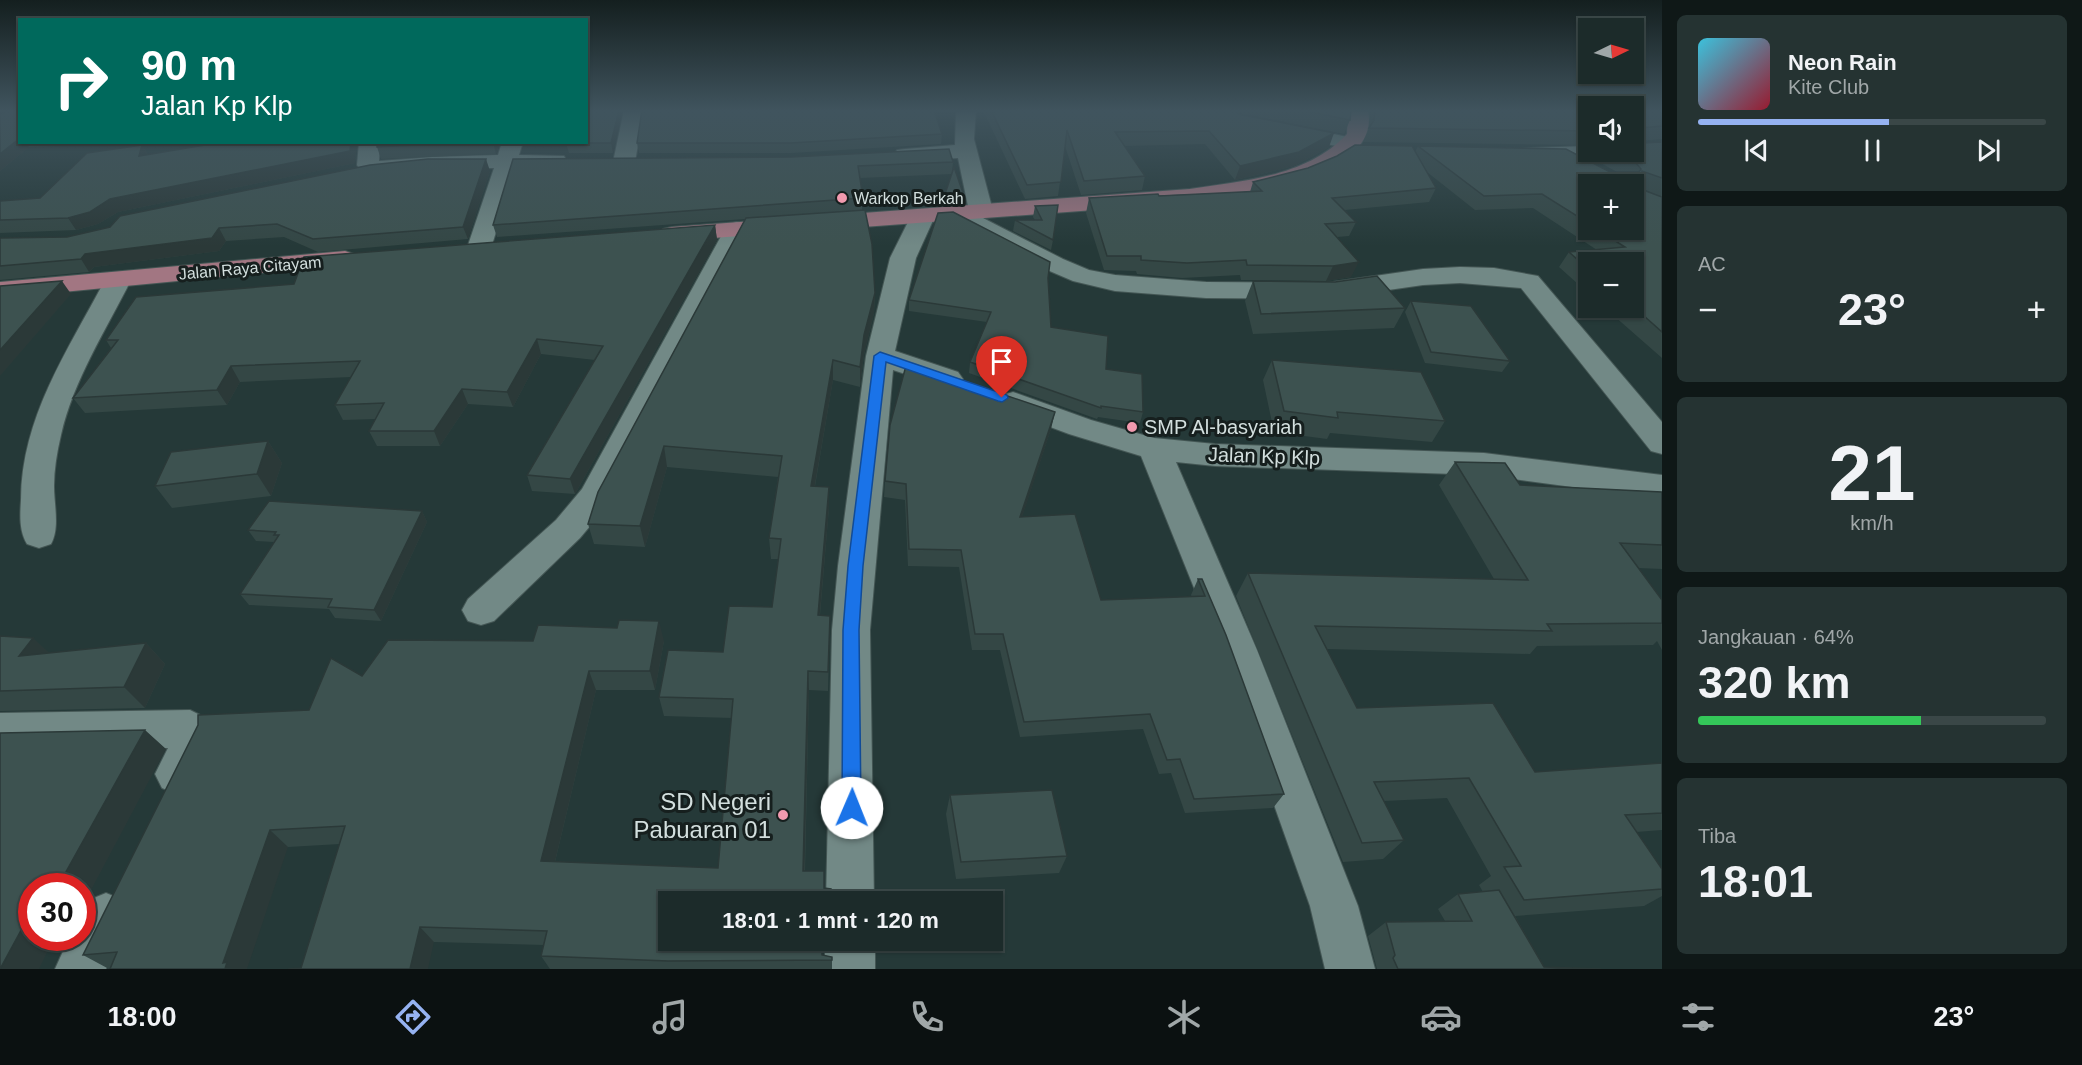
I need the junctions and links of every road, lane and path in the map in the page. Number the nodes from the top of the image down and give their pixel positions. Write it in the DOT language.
graph roads {
  1 [pos="369,155"];
  2 [pos="488,155"];
  3 [pos="510,155"];
  4 [pos="535,155"];
  5 [pos="625,155"];
  6 [pos="898,155"];
  7 [pos="965,155"];
  8 [pos="1338,155"];
  9 [pos="1565,155"];
  10 [pos="886,156"];
  11 [pos="578,161"];
  12 [pos="601,161"];
  13 [pos="624,162"];
  14 [pos="648,162"];
  15 [pos="374,168"];
  16 [pos="345,173"];
  17 [pos="1600,174"];
  18 [pos="953,213"];
  19 [pos="737,229"];
  20 [pos="654,235"];
  21 [pos="479,248"];
  22 [pos="368,257"];
  23 [pos="118,280"];
  24 [pos="0,290"];
  25 [pos="880,356"];
  26 [pos="1662,443"];
  27 [pos="1154,448"];
  28 [pos="1662,487"];
  29 [pos="39,535"];
  30 [pos="481,610"];
  31 [pos="0,732"];
  32 [pos="158,813"];
  33 [pos="122,886"];
  34 [pos="850,891"];
  35 [pos="849,951"];
  36 [pos="80,969"];
  37 [pos="850,969"];
  38 [pos="1350,969"];
  1 -- 15 [label="street"];
  2 -- 15 [label="street"];
  3 -- 21 [label="street"];
  4 -- 11 [label="street"];
  5 -- 13 [label="street"];
  6 -- 10 [label="street"];
  7 -- 18 [label="street"];
  8 -- 18 [label="main road"];
  9 -- 17 [label="street"];
  12 -- 13 [label="street"];
  13 -- 14 [label="street"];
  15 -- 16 [label="street"];
  18 -- 19 [label="main road"];
  18 -- 25 [label="street"];
  18 -- 26 [label="street"];
  19 -- 20 [label="main road"];
  19 -- 30 [label="street"];
  22 -- 23 [label="main road, Jalan Raya Citayam"];
  23 -- 24 [label="main road, Jalan Raya Citayam"];
  23 -- 29 [label="street"];
  25 -- 27 [label="street, Jalan Kp Klp"];
  25 -- 34 [label="street"];
  27 -- 28 [label="street, Jalan Kp Klp"];
  27 -- 38 [label="street"];
  31 -- 32 [label="street"];
  33 -- 36 [label="street"];
  35 -- 37 [label="street"];
}
